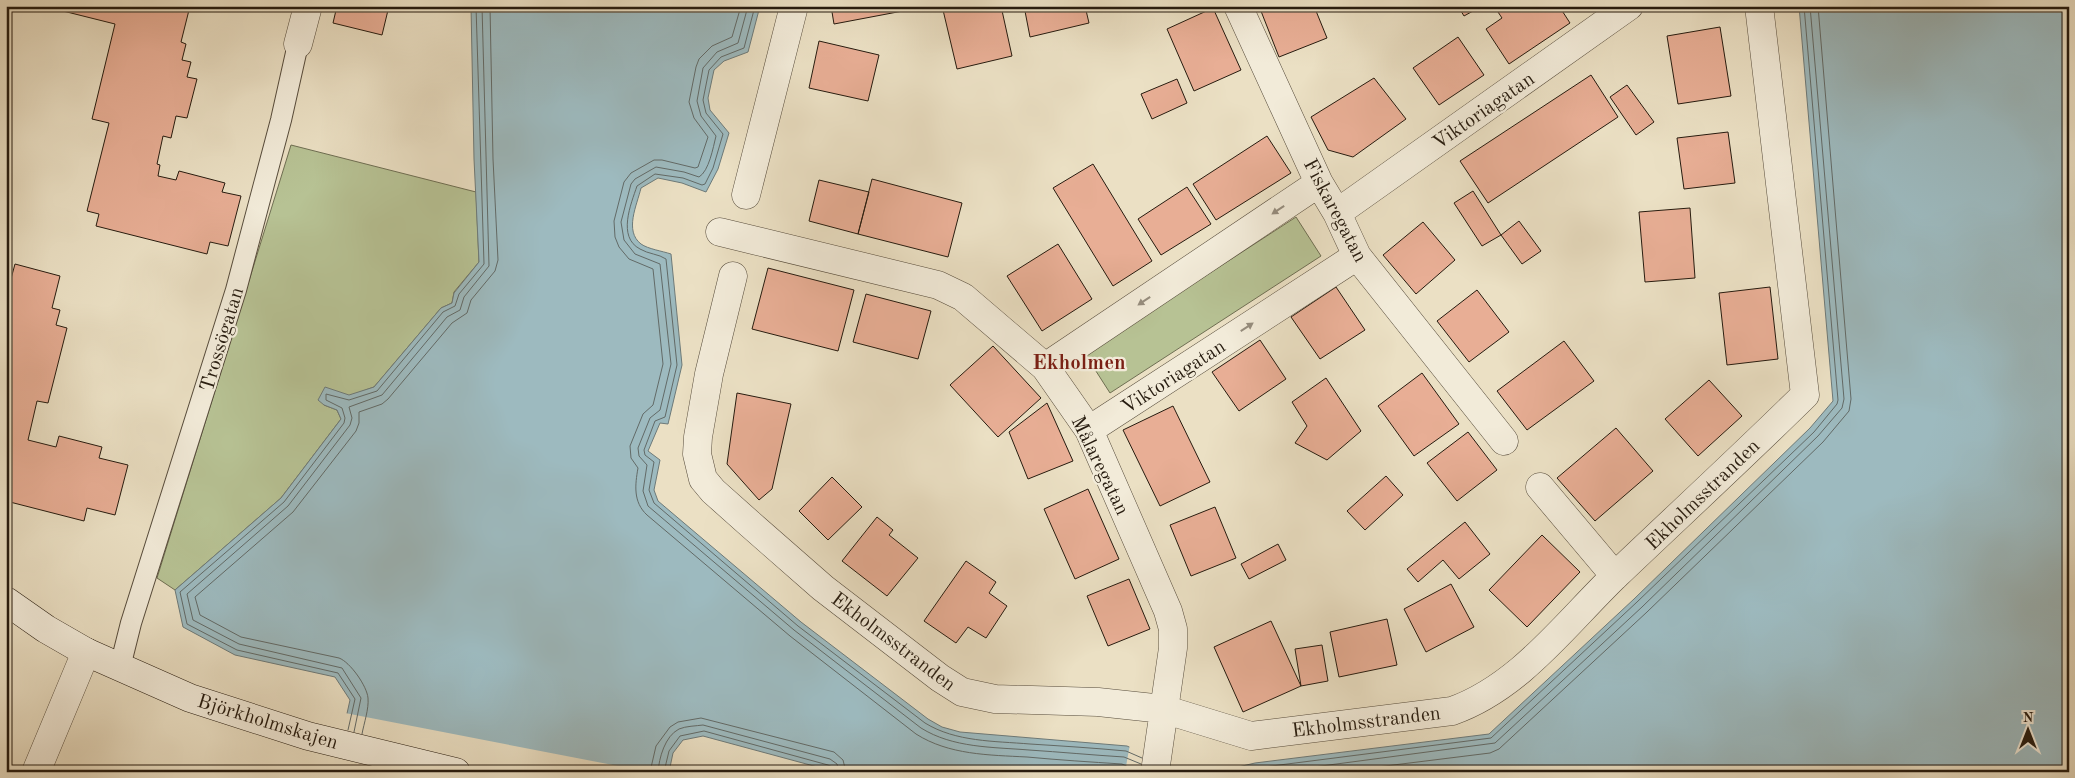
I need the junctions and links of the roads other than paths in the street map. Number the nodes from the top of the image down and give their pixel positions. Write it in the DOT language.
graph roads {
  1 [pos="308,6"];
  2 [pos="794,6"];
  3 [pos="1238,6"];
  4 [pos="1629,6"];
  5 [pos="1759,6"];
  6 [pos="298,44"];
  7 [pos="1319,183"];
  8 [pos="746,195"];
  9 [pos="1337,213"];
  10 [pos="720,232"];
  11 [pos="1357,256"];
  12 [pos="733,276"];
  13 [pos="1045,367"];
  14 [pos="1089,430"];
  15 [pos="1504,441"];
  16 [pos="1540,487"];
  17 [pos="1615,576"];
  18 [pos="6,601"];
  19 [pos="86,652"];
  20 [pos="120,667"];
  21 [pos="1163,709"];
  22 [pos="1156,764"];
  23 [pos="36,772"];
  24 [pos="456,772"];
  1 -- 6 [label="street, Trossögatan"];
  2 -- 8 [label="street"];
  3 -- 7 [label="street, Fiskaregatan"];
  4 -- 9 [label="street, Viktoriagatan"];
  5 -- 17 [label="street, Ekholmsstranden"];
  6 -- 20 [label="lane, Trossögatan"];
  7 -- 9 [label="street, Fiskaregatan"];
  7 -- 13 [label="street, one-way"];
  9 -- 11 [label="street, Fiskaregatan"];
  10 -- 13 [label="street, Målaregatan"];
  14 -- 11 [label="street, Viktoriagatan, one-way"];
  11 -- 15 [label="street, Fiskaregatan"];
  12 -- 21 [label="street, Ekholmsstranden"];
  13 -- 14 [label="street, Målaregatan"];
  14 -- 21 [label="street, Målaregatan"];
  16 -- 17 [label="street"];
  17 -- 21 [label="street, Ekholmsstranden"];
  18 -- 19 [label="street, Björkholmskajen"];
  19 -- 20 [label="street, Björkholmskajen"];
  19 -- 23 [label="street"];
  20 -- 24 [label="street, Björkholmskajen"];
  21 -- 22 [label="street, Målaregatan"];
}
